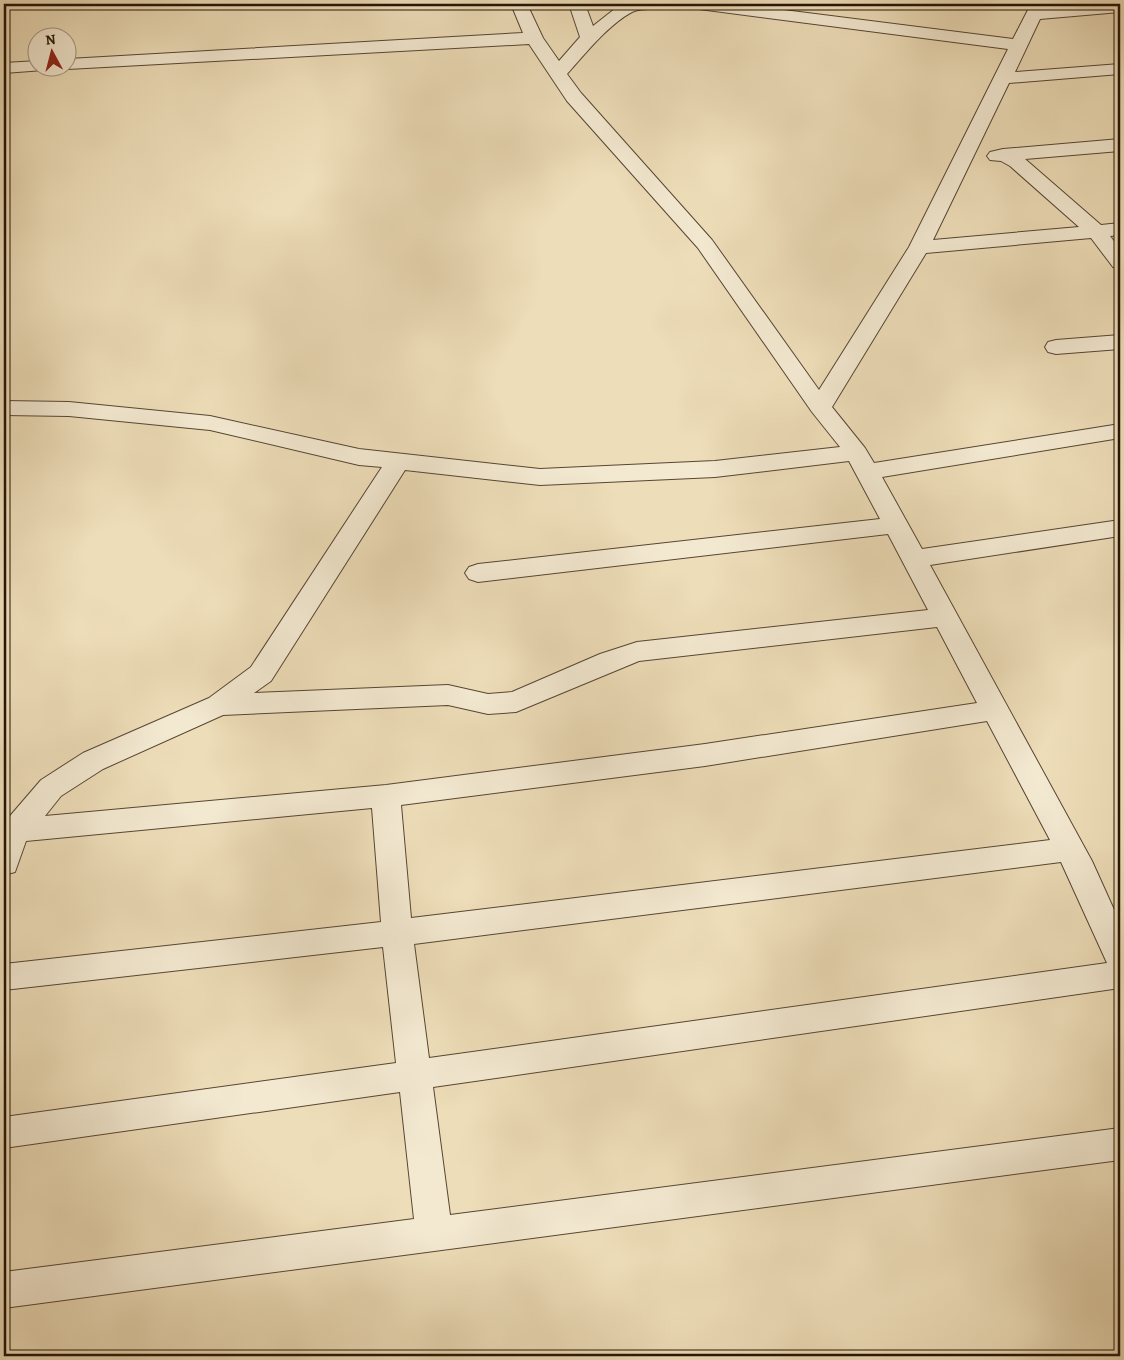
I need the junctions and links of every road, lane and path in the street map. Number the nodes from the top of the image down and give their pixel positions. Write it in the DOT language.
graph roads {
  1 [pos="519,4"];
  2 [pos="577,4"];
  3 [pos="665,4"];
  4 [pos="699,4"];
  5 [pos="632,5"];
  6 [pos="1120,7"];
  7 [pos="1037,9"];
  8 [pos="534,38"];
  9 [pos="589,38"];
  10 [pos="1020,45"];
  11 [pos="78,63"];
  12 [pos="28,67"];
  13 [pos="4,68"];
  14 [pos="1120,69"];
  15 [pos="558,73"];
  16 [pos="1003,78"];
  17 [pos="1120,145"];
  18 [pos="1003,156"];
  19 [pos="963,159"];
  20 [pos="1120,229"];
  21 [pos="1096,231"];
  22 [pos="919,247"];
  23 [pos="1120,263"];
  24 [pos="1120,342"];
  25 [pos="1056,347"];
  26 [pos="820,406"];
  27 [pos="4,408"];
  28 [pos="1120,431"];
  29 [pos="398,461"];
  30 [pos="862,463"];
  31 [pos="896,525"];
  32 [pos="1120,528"];
  33 [pos="914,559"];
  34 [pos="478,573"];
  35 [pos="945,617"];
  36 [pos="219,704"];
  37 [pos="995,710"];
  38 [pos="386,796"];
  39 [pos="16,830"];
  40 [pos="1069,849"];
  41 [pos="4,863"];
  42 [pos="397,932"];
  43 [pos="1120,958"];
  44 [pos="1120,975"];
  45 [pos="4,977"];
  46 [pos="415,1074"];
  47 [pos="4,1133"];
  48 [pos="1120,1144"];
  49 [pos="434,1234"];
  50 [pos="4,1290"];
  1 -- 8 [label="street"];
  2 -- 9 [label="street"];
  3 -- 5 [label="street"];
  4 -- 10 [label="street"];
  5 -- 9 [label="street"];
  6 -- 7 [label="street"];
  7 -- 10 [label="street"];
  8 -- 11 [label="street"];
  8 -- 15 [label="street"];
  9 -- 15 [label="street"];
  10 -- 16 [label="street"];
  12 -- 13 [label="street"];
  14 -- 16 [label="street"];
  15 -- 26 [label="street"];
  16 -- 19 [label="street"];
  17 -- 18 [label="street"];
  18 -- 19 [label="street"];
  18 -- 21 [label="street"];
  19 -- 22 [label="street"];
  20 -- 21 [label="street"];
  21 -- 22 [label="street"];
  21 -- 23 [label="street"];
  22 -- 26 [label="street"];
  24 -- 25 [label="street"];
  26 -- 30 [label="street"];
  27 -- 29 [label="street"];
  28 -- 30 [label="street"];
  29 -- 30 [label="street"];
  29 -- 36 [label="street"];
  30 -- 31 [label="street"];
  31 -- 33 [label="street"];
  31 -- 34 [label="street"];
  32 -- 33 [label="street"];
  33 -- 35 [label="street"];
  35 -- 36 [label="street"];
  35 -- 37 [label="street"];
  36 -- 39 [label="street"];
  37 -- 38 [label="street"];
  37 -- 40 [label="street"];
  38 -- 39 [label="street"];
  38 -- 42 [label="street"];
  39 -- 41 [label="street"];
  40 -- 42 [label="street"];
  40 -- 43 [label="street"];
  42 -- 45 [label="street"];
  42 -- 46 [label="street"];
  44 -- 46 [label="street"];
  46 -- 47 [label="street"];
  46 -- 49 [label="street"];
  48 -- 49 [label="street"];
  49 -- 50 [label="street"];
}
